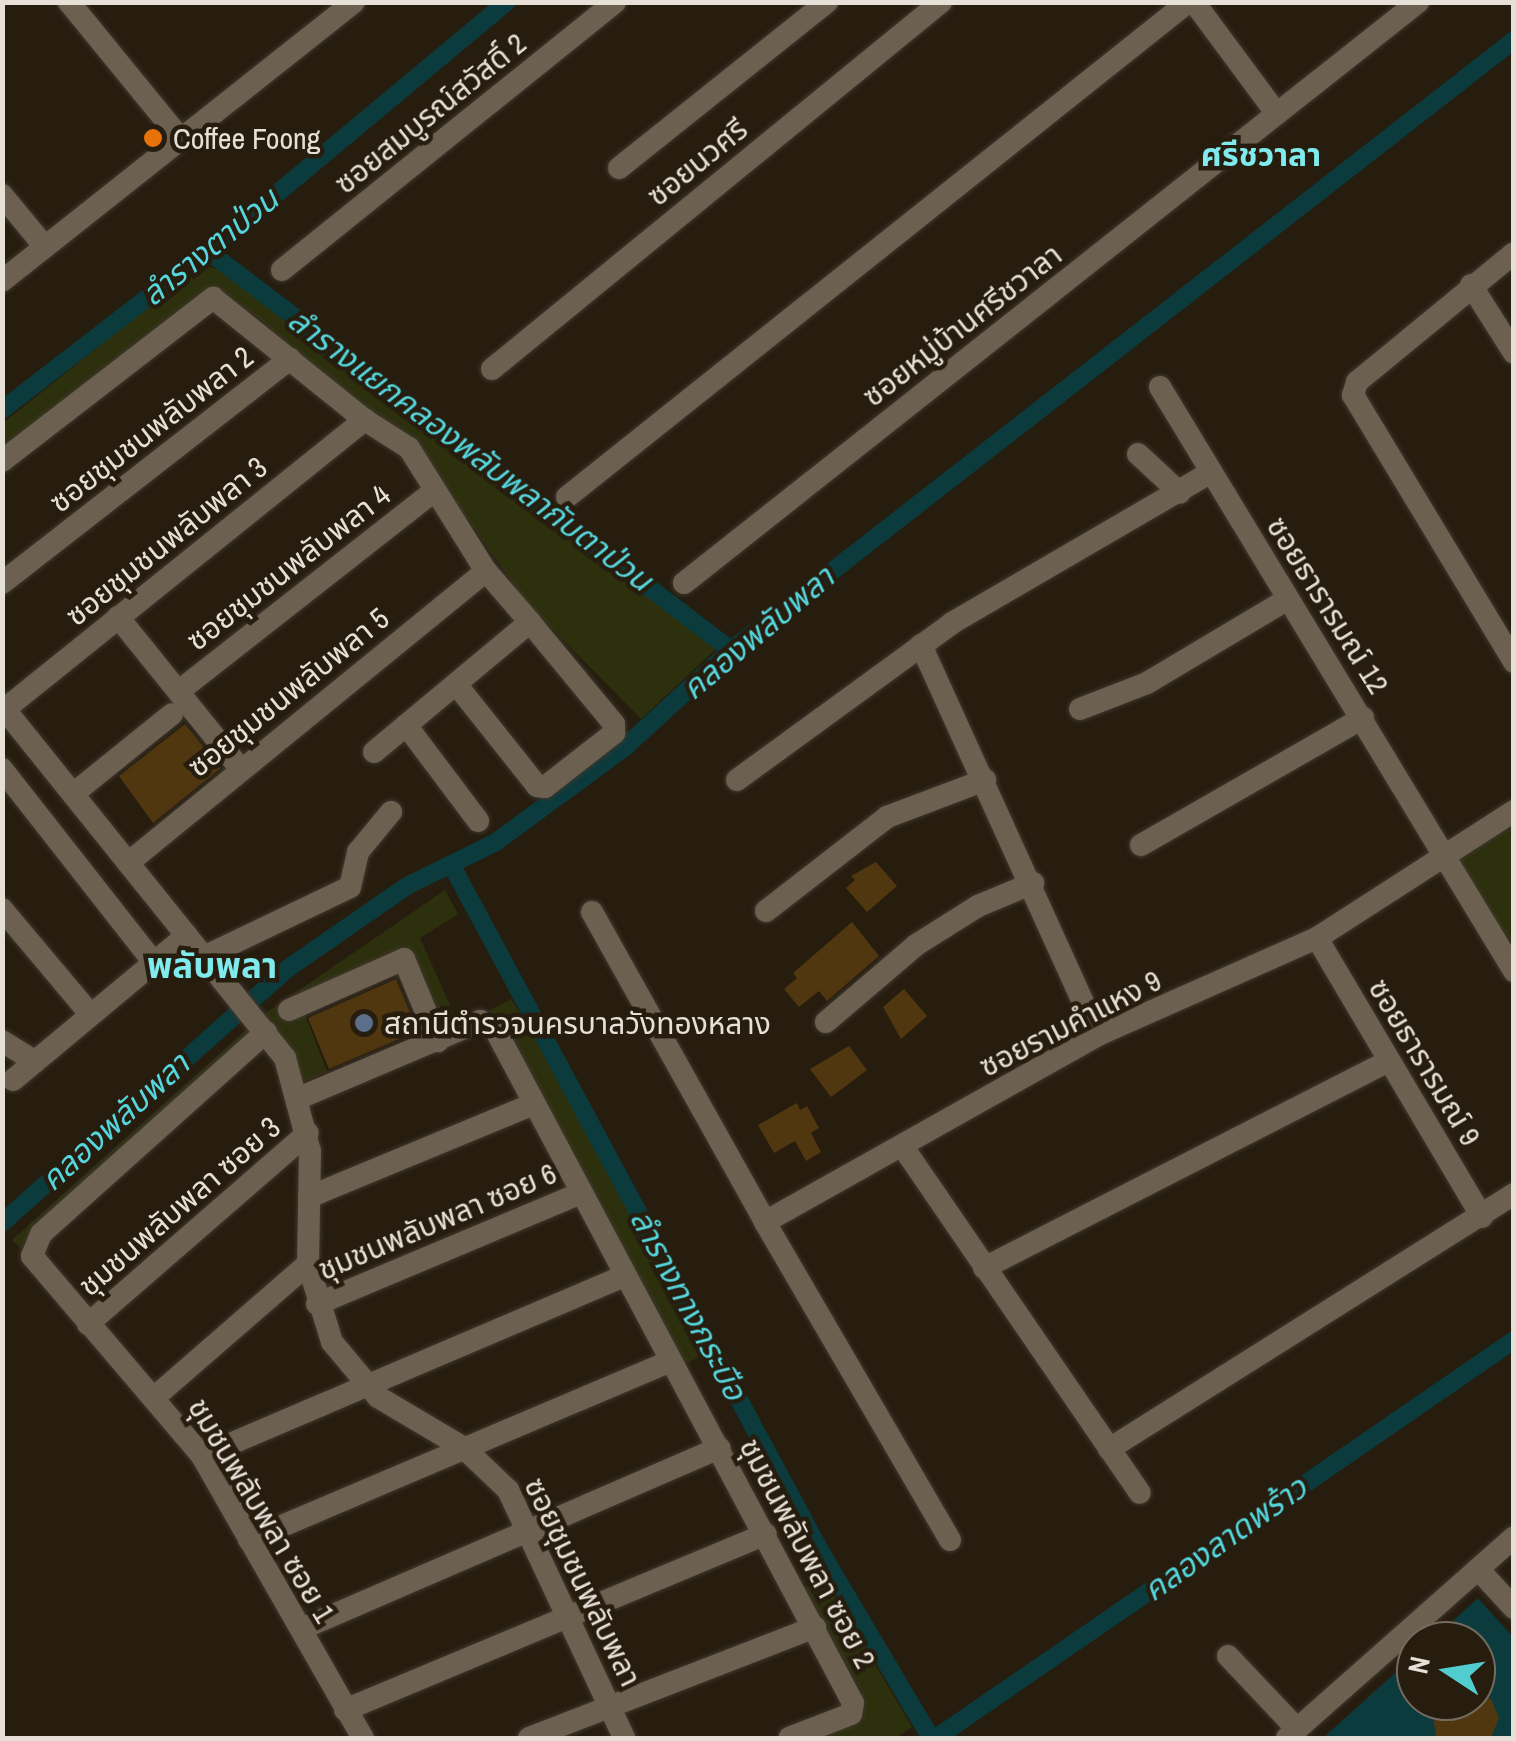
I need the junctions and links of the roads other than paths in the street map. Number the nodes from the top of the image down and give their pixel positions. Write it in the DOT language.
graph roads {
  1 [pos="69,2"];
  2 [pos="354,2"];
  3 [pos="615,2"];
  4 [pos="827,2"];
  5 [pos="941,2"];
  6 [pos="1191,2"];
  7 [pos="1418,2"];
  8 [pos="330,10"];
  9 [pos="1277,114"];
  10 [pos="180,138"];
  11 [pos="619,168"];
  12 [pos="2,195"];
  13 [pos="44,247"];
  14 [pos="1514,253"];
  15 [pos="282,270"];
  16 [pos="2,281"];
  17 [pos="1471,285"];
  18 [pos="1514,353"];
  19 [pos="290,358"];
  20 [pos="492,368"];
  21 [pos="1160,387"];
  22 [pos="365,420"];
  23 [pos="1138,454"];
  24 [pos="2,462"];
  25 [pos="1210,473"];
  26 [pos="434,490"];
  27 [pos="1180,493"];
  28 [pos="567,497"];
  29 [pos="486,570"];
  30 [pos="684,583"];
  31 [pos="2,584"];
  32 [pos="1288,598"];
  33 [pos="118,617"];
  34 [pos="530,622"];
  35 [pos="921,644"];
  36 [pos="1514,662"];
  37 [pos="456,684"];
  38 [pos="179,691"];
  39 [pos="4,708"];
  40 [pos="1080,709"];
  41 [pos="172,714"];
  42 [pos="1362,718"];
  43 [pos="406,726"];
  44 [pos="374,752"];
  45 [pos="240,768"];
  46 [pos="2,769"];
  47 [pos="738,780"];
  48 [pos="985,780"];
  49 [pos="73,794"];
  50 [pos="1514,810"];
  51 [pos="391,812"];
  52 [pos="478,820"];
  53 [pos="1141,845"];
  54 [pos="1446,854"];
  55 [pos="128,862"];
  56 [pos="1034,883"];
  57 [pos="2,909"];
  58 [pos="766,911"];
  59 [pos="592,912"];
  60 [pos="187,935"];
  61 [pos="1317,938"];
  62 [pos="204,957"];
  63 [pos="154,963"];
  64 [pos="1514,971"];
  65 [pos="289,1010"];
  66 [pos="91,1015"];
  67 [pos="826,1022"];
  68 [pos="266,1032"];
  69 [pos="1098,1036"];
  70 [pos="2,1041"];
  71 [pos="438,1041"];
  72 [pos="1389,1061"];
  73 [pos="34,1062"];
  74 [pos="13,1080"];
  75 [pos="299,1098"];
  76 [pos="533,1104"];
  77 [pos="308,1133"];
  78 [pos="903,1148"];
  79 [pos="581,1192"];
  80 [pos="1514,1194"];
  81 [pos="309,1197"];
  82 [pos="1482,1217"];
  83 [pos="764,1222"];
  84 [pos="308,1264"];
  85 [pos="984,1268"];
  86 [pos="625,1276"];
  87 [pos="317,1304"];
  88 [pos="88,1324"];
  89 [pos="671,1361"];
  90 [pos="364,1384"];
  91 [pos="156,1396"];
  92 [pos="464,1448"];
  93 [pos="719,1448"];
  94 [pos="1109,1449"];
  95 [pos="202,1456"];
  96 [pos="1140,1493"];
  97 [pos="528,1530"];
  98 [pos="766,1534"];
  99 [pos="1514,1537"];
  100 [pos="249,1540"];
  101 [pos="950,1540"];
  102 [pos="1478,1569"];
  103 [pos="1514,1608"];
  104 [pos="570,1616"];
  105 [pos="815,1627"];
  106 [pos="300,1628"];
  107 [pos="1228,1656"];
  108 [pos="611,1705"];
  109 [pos="346,1710"];
  110 [pos="1292,1734"];
  111 [pos="363,1738"];
  112 [pos="529,1738"];
  113 [pos="624,1738"];
  114 [pos="788,1738"];
  1 -- 10 [label="street"];
  2 -- 8 [label="street"];
  3 -- 15 [label="street, ซอยสมบูรณ์สวัสดิ์ 2"];
  4 -- 11 [label="street"];
  5 -- 20 [label="street, ซอยนวศรี"];
  6 -- 9 [label="street"];
  6 -- 28 [label="street"];
  7 -- 9 [label="street, ซอยหมู่บ้านศรีชวาลา"];
  8 -- 10 [label="street"];
  9 -- 30 [label="street, ซอยหมู่บ้านศรีชวาลา"];
  10 -- 13 [label="street"];
  12 -- 13 [label="street"];
  13 -- 16 [label="street"];
  14 -- 17 [label="street"];
  17 -- 18 [label="street"];
  17 -- 36 [label="street"];
  19 -- 22 [label="street"];
  19 -- 24 [label="street"];
  19 -- 31 [label="street, ซอยชุมชนพลับพลา 2"];
  21 -- 25 [label="street, ซอยธารารมณ์ 12"];
  22 -- 26 [label="street"];
  22 -- 33 [label="street, ซอยชุมชนพลับพลา 3"];
  23 -- 27 [label="street"];
  25 -- 27 [label="street"];
  25 -- 32 [label="street, ซอยธารารมณ์ 12"];
  26 -- 29 [label="street"];
  26 -- 38 [label="street, ซอยชุมชนพลับพลา 4"];
  27 -- 35 [label="street"];
  29 -- 34 [label="street"];
  29 -- 45 [label="street, ซอยชุมชนพลับพลา 5"];
  32 -- 40 [label="street"];
  32 -- 42 [label="street, ซอยธารารมณ์ 12"];
  33 -- 38 [label="street"];
  33 -- 39 [label="street, ซอยชุมชนพลับพลา 3"];
  34 -- 37 [label="street"];
  34 -- 37 [label="street"];
  35 -- 47 [label="street"];
  35 -- 48 [label="street"];
  37 -- 43 [label="street"];
  38 -- 45 [label="street"];
  39 -- 49 [label="street, ซอยชุมชนพลับพลา"];
  41 -- 49 [label="street"];
  42 -- 53 [label="street"];
  42 -- 54 [label="street, ซอยธารารมณ์ 12"];
  43 -- 44 [label="street"];
  43 -- 52 [label="street"];
  45 -- 55 [label="street, ซอยชุมชนพลับพลา 5"];
  46 -- 63 [label="street"];
  48 -- 56 [label="street"];
  48 -- 58 [label="street"];
  49 -- 55 [label="street, ซอยชุมชนพลับพลา"];
  50 -- 54 [label="street, ซอยรามคำแหง 9"];
  51 -- 62 [label="street"];
  54 -- 61 [label="street, ซอยรามคำแหง 9"];
  54 -- 64 [label="street, ซอยธารารมณ์ 12"];
  55 -- 60 [label="street, ซอยชุมชนพลับพลา"];
  56 -- 67 [label="street"];
  56 -- 69 [label="street"];
  57 -- 66 [label="street"];
  59 -- 83 [label="street"];
  60 -- 62 [label="street, ซอยชุมชนพลับพลา"];
  60 -- 63 [label="street"];
  61 -- 69 [label="street, ซอยรามคำแหง 9"];
  61 -- 72 [label="street, ซอยธารารมณ์ 9"];
  62 -- 68 [label="street, ซอยชุมชนพลับพลา"];
  63 -- 66 [label="street"];
  65 -- 71 [label="street"];
  66 -- 73 [label="street"];
  68 -- 75 [label="street, ซอยชุมชนพลับพลา"];
  68 -- 88 [label="street, ชุมชนพลับพลา ซอย 1"];
  69 -- 78 [label="street, ซอยรามคำแหง 9"];
  70 -- 73 [label="street"];
  71 -- 75 [label="street, ชุมชนพลับพลา ซอย 2"];
  71 -- 76 [label="street, ชุมชนพลับพลา ซอย 2"];
  72 -- 82 [label="street, ซอยธารารมณ์ 9"];
  72 -- 85 [label="street"];
  73 -- 74 [label="street"];
  75 -- 77 [label="street, ซอยชุมชนพลับพลา"];
  76 -- 79 [label="street, ชุมชนพลับพลา ซอย 2"];
  76 -- 81 [label="street"];
  77 -- 81 [label="street, ซอยชุมชนพลับพลา"];
  77 -- 88 [label="street, ชุมชนพลับพลา ซอย 3"];
  78 -- 83 [label="street, ซอยรามคำแหง 9"];
  78 -- 85 [label="street"];
  79 -- 86 [label="street, ชุมชนพลับพลา ซอย 2"];
  79 -- 87 [label="street, ชุมชนพลับพลา ซอย 6"];
  80 -- 82 [label="street"];
  81 -- 84 [label="street, ซอยชุมชนพลับพลา"];
  82 -- 94 [label="street"];
  83 -- 101 [label="street"];
  84 -- 87 [label="street, ซอยชุมชนพลับพลา"];
  84 -- 91 [label="street"];
  85 -- 94 [label="street"];
  86 -- 89 [label="street, ชุมชนพลับพลา ซอย 2"];
  86 -- 90 [label="street"];
  87 -- 90 [label="street, ซอยชุมชนพลับพลา"];
  88 -- 91 [label="street, ชุมชนพลับพลา ซอย 1"];
  89 -- 92 [label="street"];
  89 -- 93 [label="street, ชุมชนพลับพลา ซอย 2"];
  90 -- 92 [label="street, ซอยชุมชนพลับพลา"];
  90 -- 95 [label="street"];
  91 -- 95 [label="street, ชุมชนพลับพลา ซอย 1"];
  92 -- 97 [label="street, ซอยชุมชนพลับพลา"];
  92 -- 100 [label="street"];
  93 -- 97 [label="street"];
  93 -- 98 [label="street, ชุมชนพลับพลา ซอย 2"];
  94 -- 96 [label="street"];
  95 -- 100 [label="street, ชุมชนพลับพลา ซอย 1"];
  97 -- 104 [label="street, ซอยชุมชนพลับพลา"];
  97 -- 106 [label="street"];
  98 -- 104 [label="street"];
  98 -- 105 [label="street, ชุมชนพลับพลา ซอย 2"];
  99 -- 102 [label="street"];
  100 -- 106 [label="street, ชุมชนพลับพลา ซอย 1"];
  102 -- 103 [label="street"];
  102 -- 110 [label="street"];
  104 -- 108 [label="street, ซอยชุมชนพลับพลา"];
  104 -- 109 [label="street"];
  105 -- 108 [label="street"];
  105 -- 114 [label="street, ชุมชนพลับพลา ซอย 2"];
  106 -- 109 [label="street, ชุมชนพลับพลา ซอย 1"];
  107 -- 110 [label="street"];
  108 -- 112 [label="street"];
  108 -- 113 [label="street, ซอยชุมชนพลับพลา"];
  109 -- 111 [label="street, ชุมชนพลับพลา ซอย 1"];
}
